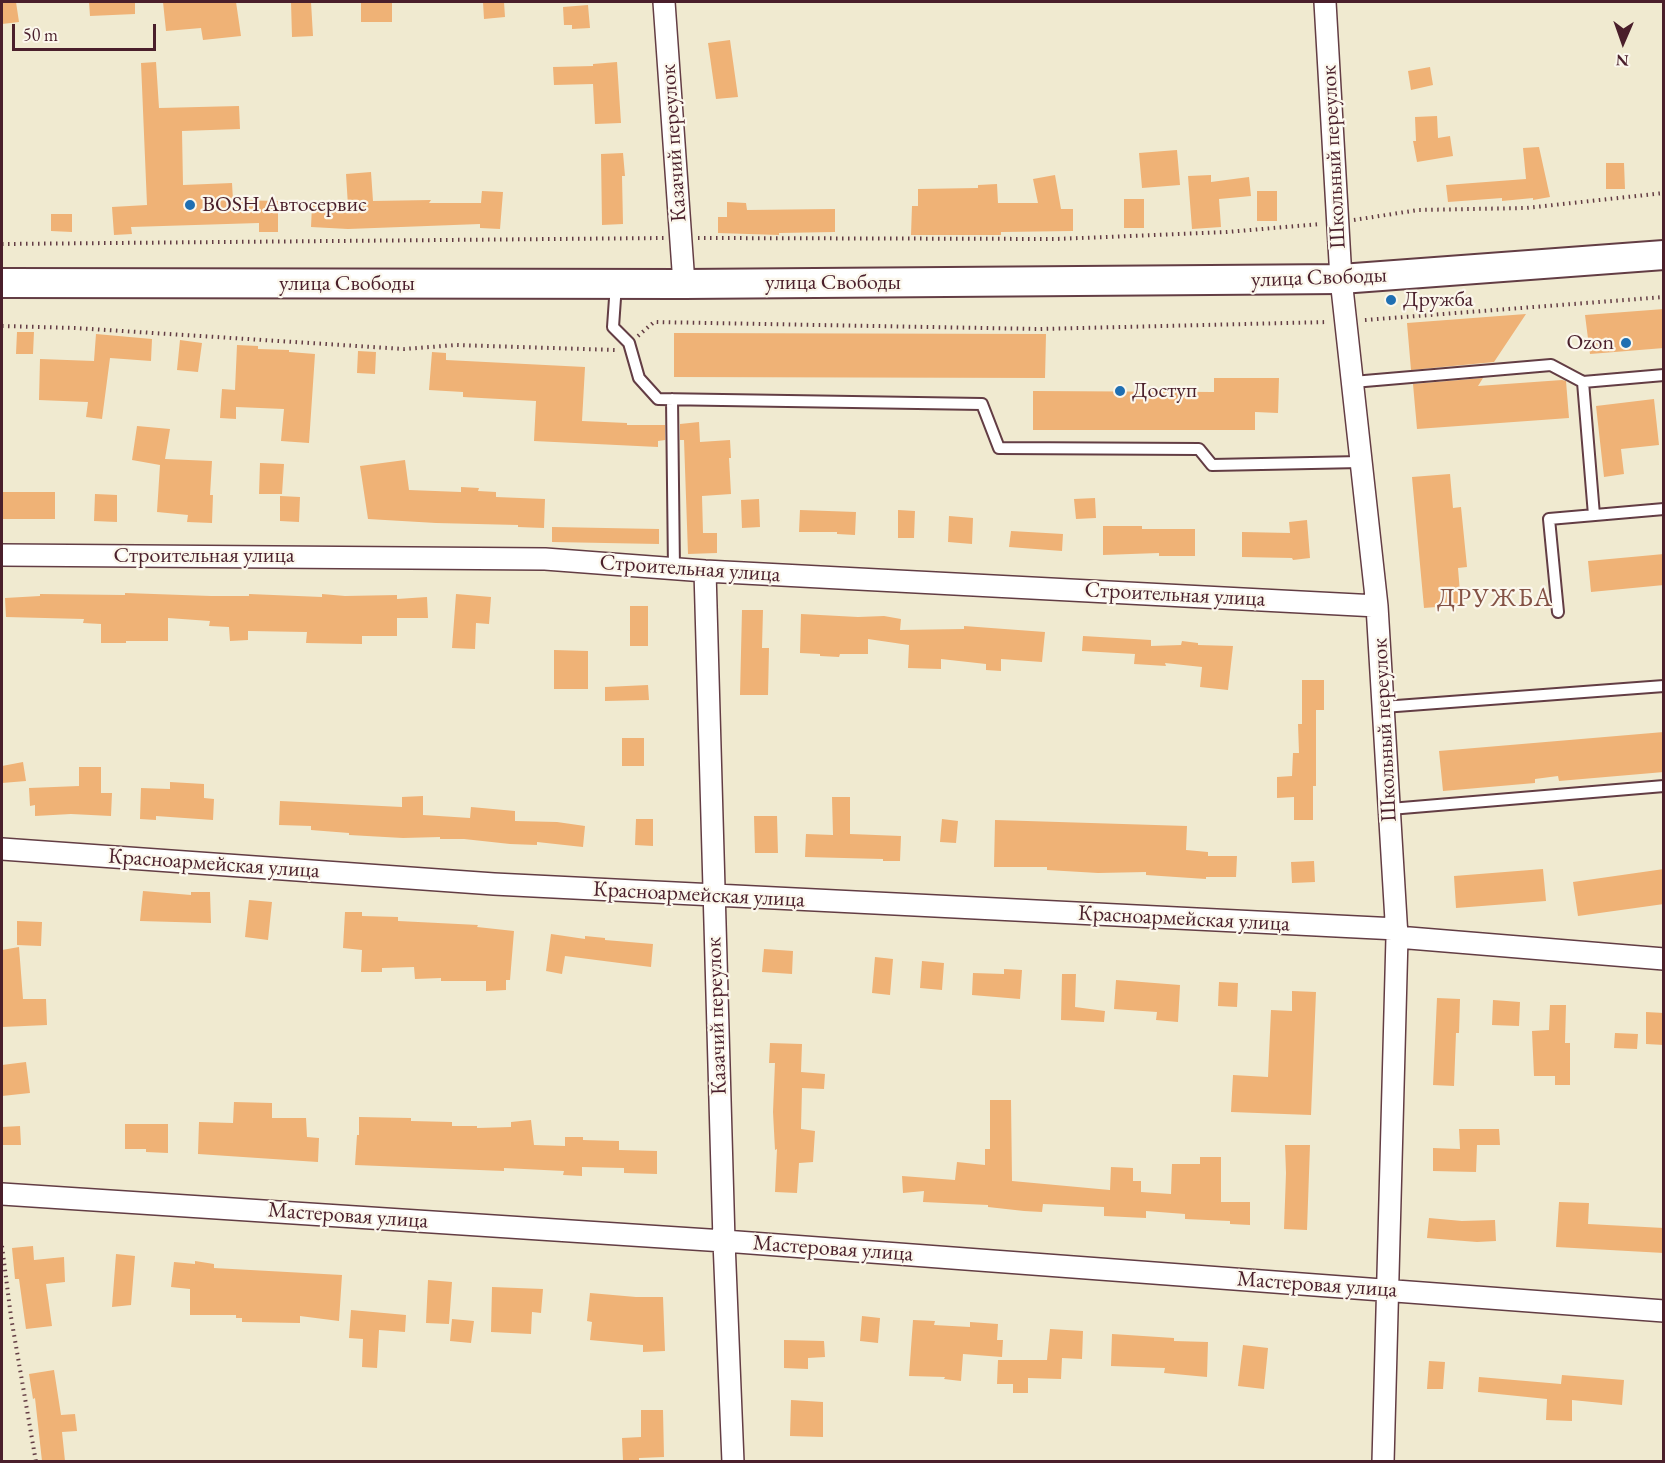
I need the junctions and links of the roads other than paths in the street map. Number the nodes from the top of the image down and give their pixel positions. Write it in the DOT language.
graph roads {
  1 [pos="664,2"];
  2 [pos="1325,2"];
  3 [pos="1664,255"];
  4 [pos="1341,279"];
  5 [pos="2,283"];
  6 [pos="616,284"];
  7 [pos="684,284"];
  8 [pos="1664,375"];
  9 [pos="1353,382"];
  10 [pos="1583,382"];
  11 [pos="672,399"];
  12 [pos="1361,462"];
  13 [pos="1664,509"];
  14 [pos="1593,515"];
  15 [pos="2,555"];
  16 [pos="674,568"];
  17 [pos="705,571"];
  18 [pos="1377,606"];
  19 [pos="1558,612"];
  20 [pos="1664,686"];
  21 [pos="1383,707"];
  22 [pos="1664,786"];
  23 [pos="1390,808"];
  24 [pos="2,849"];
  25 [pos="714,896"];
  26 [pos="1397,933"];
  27 [pos="1664,959"];
  28 [pos="2,1194"];
  29 [pos="724,1241"];
  30 [pos="1389,1290"];
  31 [pos="1664,1311"];
  32 [pos="733,1461"];
  33 [pos="1383,1461"];
  1 -- 7 [label="street, Казачий переулок"];
  2 -- 4 [label="street, Школьный переулок"];
  3 -- 4 [label="main road, улица Свободы"];
  4 -- 7 [label="main road, улица Свободы"];
  4 -- 9 [label="street, Школьный переулок"];
  5 -- 6 [label="main road, улица Свободы"];
  6 -- 7 [label="main road, улица Свободы"];
  6 -- 11 [label="lane"];
  8 -- 10 [label="lane"];
  9 -- 10 [label="lane"];
  9 -- 12 [label="street, Школьный переулок"];
  10 -- 14 [label="lane"];
  11 -- 12 [label="lane"];
  11 -- 16 [label="lane"];
  12 -- 18 [label="street, Школьный переулок"];
  13 -- 14 [label="lane"];
  14 -- 19 [label="lane"];
  15 -- 16 [label="street, Строительная улица"];
  16 -- 17 [label="street, Строительная улица"];
  17 -- 18 [label="street, Строительная улица"];
  17 -- 25 [label="street, Казачий переулок"];
  18 -- 21 [label="street, Школьный переулок"];
  20 -- 21 [label="lane"];
  21 -- 23 [label="street, Школьный переулок"];
  22 -- 23 [label="lane"];
  23 -- 26 [label="street, Школьный переулок"];
  24 -- 25 [label="street, Красноармейская улица"];
  25 -- 26 [label="street, Красноармейская улица"];
  25 -- 29 [label="street, Казачий переулок"];
  26 -- 27 [label="street, Красноармейская улица"];
  26 -- 30 [label="street, Школьный переулок"];
  28 -- 29 [label="street, Мастеровая улица"];
  29 -- 30 [label="street, Мастеровая улица"];
  29 -- 32 [label="street, Казачий переулок"];
  30 -- 31 [label="street, Мастеровая улица"];
  30 -- 33 [label="street, Школьный переулок"];
}
